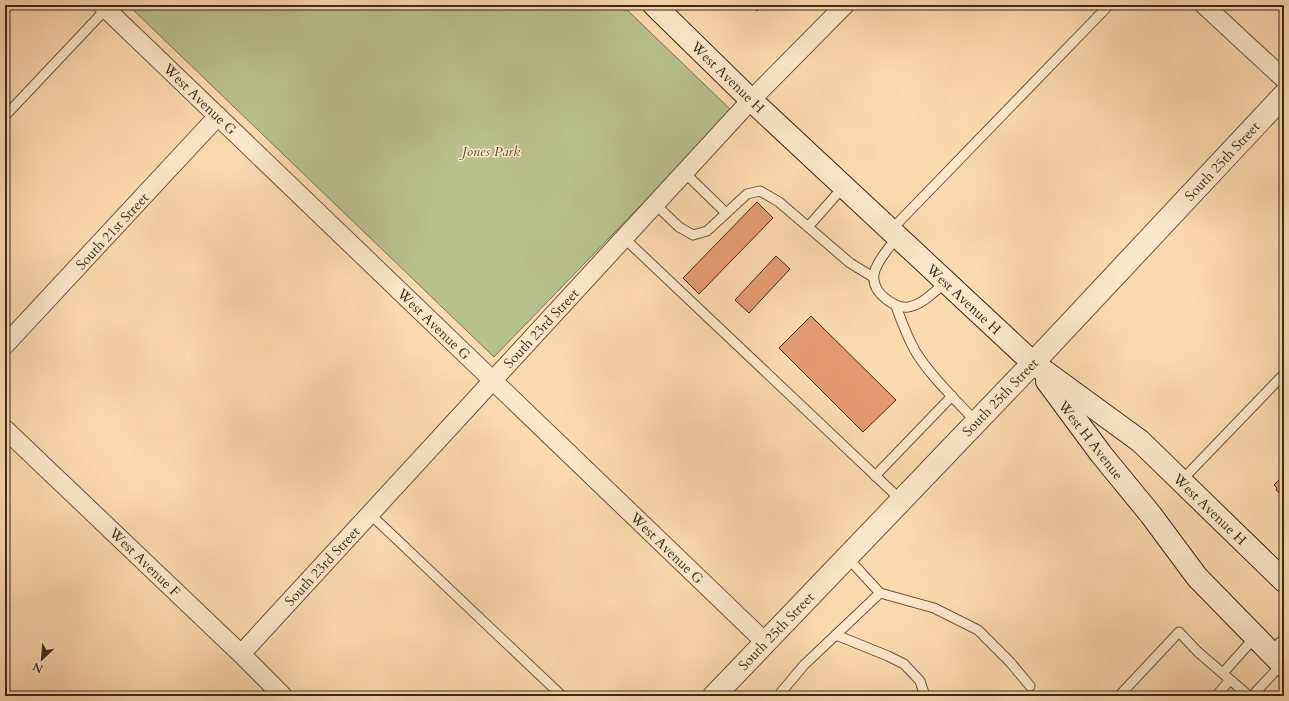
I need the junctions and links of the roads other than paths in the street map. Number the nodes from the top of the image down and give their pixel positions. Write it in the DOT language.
graph roads {
  1 [pos="654,5"];
  2 [pos="845,5"];
  3 [pos="1109,5"];
  4 [pos="1204,5"];
  5 [pos="104,7"];
  6 [pos="1284,79"];
  7 [pos="1284,95"];
  8 [pos="751,100"];
  9 [pos="5,116"];
  10 [pos="218,116"];
  11 [pos="684,172"];
  12 [pos="844,186"];
  13 [pos="655,204"];
  14 [pos="726,213"];
  15 [pos="808,227"];
  16 [pos="894,233"];
  17 [pos="624,238"];
  18 [pos="873,277"];
  19 [pos="946,282"];
  20 [pos="896,306"];
  21 [pos="5,345"];
  22 [pos="1033,363"];
  23 [pos="1284,374"];
  24 [pos="492,380"];
  25 [pos="952,396"];
  26 [pos="976,422"];
  27 [pos="5,430"];
  28 [pos="875,476"];
  29 [pos="1181,481"];
  30 [pos="901,500"];
  31 [pos="370,514"];
  32 [pos="847,557"];
  33 [pos="1284,581"];
  34 [pos="880,593"];
  35 [pos="836,635"];
  36 [pos="1255,637"];
  37 [pos="765,642"];
  38 [pos="241,654"];
  39 [pos="1281,658"];
  40 [pos="1223,673"];
  41 [pos="1230,680"];
  42 [pos="1030,686"];
  43 [pos="283,696"];
  44 [pos="562,696"];
  45 [pos="714,696"];
  46 [pos="778,696"];
  47 [pos="925,696"];
  48 [pos="1118,696"];
  49 [pos="1216,696"];
  50 [pos="1250,696"];
  1 -- 8 [label="main road, West Avenue H"];
  2 -- 8 [label="street, South 23rd Street"];
  3 -- 16 [label="lane"];
  4 -- 6 [label="street"];
  5 -- 9 [label="lane"];
  5 -- 10 [label="street, West Avenue G"];
  7 -- 22 [label="main road, South 25th Street"];
  8 -- 11 [label="street, South 23rd Street"];
  8 -- 12 [label="main road, West Avenue H"];
  10 -- 21 [label="street, South 21st Street"];
  10 -- 24 [label="street, West Avenue G"];
  11 -- 13 [label="street, South 23rd Street"];
  11 -- 14 [label="lane"];
  12 -- 15 [label="lane"];
  12 -- 16 [label="main road, West Avenue H"];
  13 -- 14 [label="lane"];
  13 -- 17 [label="street, South 23rd Street"];
  14 -- 15 [label="lane"];
  15 -- 18 [label="lane"];
  16 -- 18 [label="lane"];
  16 -- 19 [label="main road, West Avenue H"];
  17 -- 24 [label="street, South 23rd Street"];
  17 -- 28 [label="lane"];
  18 -- 20 [label="lane"];
  19 -- 20 [label="lane"];
  19 -- 22 [label="main road, West Avenue H"];
  20 -- 25 [label="lane"];
  22 -- 26 [label="main road, South 25th Street"];
  22 -- 29 [label="main road, West Avenue H"];
  22 -- 36 [label="main road, West H Avenue"];
  23 -- 29 [label="lane"];
  24 -- 31 [label="street, South 23rd Street"];
  24 -- 37 [label="street, West Avenue G"];
  25 -- 26 [label="lane"];
  25 -- 28 [label="lane"];
  26 -- 30 [label="main road, South 25th Street"];
  27 -- 38 [label="street, West Avenue F"];
  28 -- 30 [label="lane"];
  29 -- 33 [label="main road, West Avenue H"];
  30 -- 32 [label="main road, South 25th Street"];
  31 -- 38 [label="street, South 23rd Street"];
  31 -- 44 [label="lane"];
  32 -- 34 [label="lane"];
  32 -- 37 [label="main road, South 25th Street"];
  34 -- 35 [label="lane"];
  34 -- 42 [label="lane"];
  35 -- 46 [label="lane"];
  35 -- 47 [label="lane"];
  36 -- 39 [label="main road, West H Avenue"];
  36 -- 40 [label="lane"];
  37 -- 45 [label="main road, South 25th Street"];
  38 -- 43 [label="street, West Avenue F"];
  39 -- 50 [label="lane"];
  40 -- 41 [label="lane"];
  40 -- 48 [label="lane"];
  41 -- 49 [label="lane"];
  41 -- 50 [label="lane"];
}
